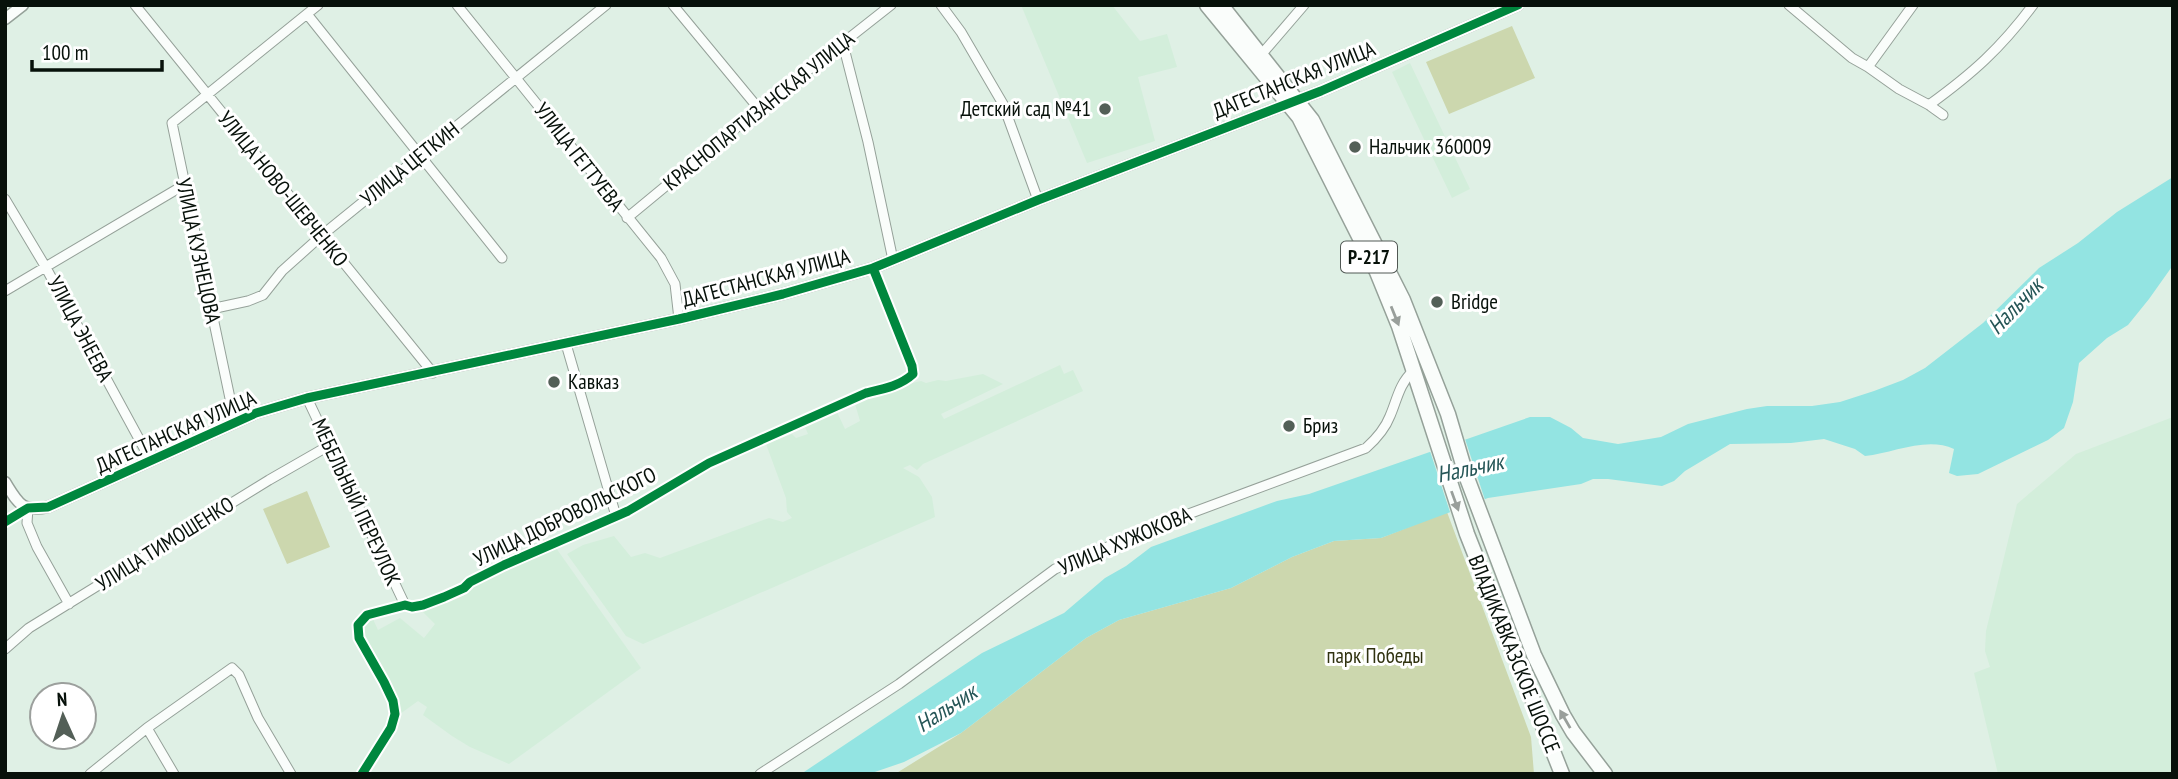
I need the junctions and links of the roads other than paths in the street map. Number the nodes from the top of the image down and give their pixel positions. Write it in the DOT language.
graph roads {
  1 [pos="23,5"];
  2 [pos="135,5"];
  3 [pos="318,5"];
  4 [pos="457,5"];
  5 [pos="606,5"];
  6 [pos="673,5"];
  7 [pos="891,5"];
  8 [pos="941,5"];
  9 [pos="1208,5"];
  10 [pos="1221,5"];
  11 [pos="1304,5"];
  12 [pos="1518,5"];
  13 [pos="1789,5"];
  14 [pos="1913,5"];
  15 [pos="2033,5"];
  16 [pos="307,14"];
  17 [pos="5,19"];
  18 [pos="843,44"];
  19 [pos="1261,55"];
  20 [pos="1868,67"];
  21 [pos="517,78"];
  22 [pos="207,95"];
  23 [pos="1293,101"];
  24 [pos="1929,105"];
  25 [pos="759,109"];
  26 [pos="1943,115"];
  27 [pos="420,155"];
  28 [pos="184,184"];
  29 [pos="5,199"];
  30 [pos="1038,200"];
  31 [pos="627,218"];
  32 [pos="321,236"];
  33 [pos="502,258"];
  34 [pos="893,260"];
  35 [pos="45,266"];
  36 [pos="873,268"];
  37 [pos="5,291"];
  38 [pos="211,309"];
  39 [pos="679,319"];
  40 [pos="566,344"];
  41 [pos="1413,371"];
  42 [pos="433,373"];
  43 [pos="307,398"];
  44 [pos="235,422"];
  45 [pos="330,445"];
  46 [pos="151,461"];
  47 [pos="5,482"];
  48 [pos="28,508"];
  49 [pos="616,516"];
  50 [pos="5,522"];
  51 [pos="69,604"];
  52 [pos="405,605"];
  53 [pos="5,649"];
  54 [pos="147,728"];
  55 [pos="90,774"];
  56 [pos="174,774"];
  57 [pos="291,774"];
  58 [pos="362,774"];
  59 [pos="760,774"];
  60 [pos="1562,774"];
  61 [pos="1605,774"];
  1 -- 17 [label="street"];
  2 -- 22 [label="street, УЛИЦА НОВО-ШЕВЧЕНКО"];
  3 -- 16 [label="street"];
  4 -- 21 [label="street, УЛИЦА ГЕТТУЕВА"];
  5 -- 21 [label="street, УЛИЦА ЦЕТКИН"];
  6 -- 25 [label="street"];
  7 -- 18 [label="street, КРАСНОПАРТИЗАНСКАЯ УЛИЦА"];
  8 -- 30 [label="street"];
  9 -- 23 [label="main road, Р-217"];
  10 -- 19 [label="main road, Р-217"];
  11 -- 19 [label="street"];
  12 -- 23 [label="street, ДАГЕСТАНСКАЯ УЛИЦА"];
  13 -- 20 [label="street"];
  14 -- 20 [label="street"];
  15 -- 24 [label="street"];
  16 -- 22 [label="street"];
  16 -- 27 [label="street"];
  18 -- 25 [label="street, КРАСНОПАРТИЗАНСКАЯ УЛИЦА"];
  18 -- 34 [label="street"];
  19 -- 23 [label="main road, Р-217"];
  20 -- 24 [label="street"];
  21 -- 27 [label="street, УЛИЦА ЦЕТКИН"];
  21 -- 31 [label="street, УЛИЦА ГЕТТУЕВА"];
  22 -- 28 [label="street, УЛИЦА КУЗНЕЦОВА"];
  22 -- 32 [label="street, УЛИЦА НОВО-ШЕВЧЕНКО"];
  23 -- 30 [label="street, ДАГЕСТАНСКАЯ УЛИЦА"];
  23 -- 41 [label="main road, Р-217, one-way"];
  61 -- 23 [label="main road, ВЛАДИКАВКАЗСКОЕ ШОССЕ / Р-217, one-way"];
  24 -- 26 [label="street"];
  25 -- 31 [label="street, КРАСНОПАРТИЗАНСКАЯ УЛИЦА"];
  27 -- 32 [label="street, УЛИЦА ЦЕТКИН"];
  27 -- 33 [label="street"];
  28 -- 35 [label="street"];
  28 -- 38 [label="street, УЛИЦА КУЗНЕЦОВА"];
  29 -- 35 [label="street, УЛИЦА ЭНЕЕВА"];
  30 -- 34 [label="street, ДАГЕСТАНСКАЯ УЛИЦА"];
  31 -- 39 [label="street, УЛИЦА ГЕТТУЕВА"];
  32 -- 38 [label="street, УЛИЦА ЦЕТКИН"];
  32 -- 42 [label="street, УЛИЦА НОВО-ШЕВЧЕНКО"];
  34 -- 36 [label="street, ДАГЕСТАНСКАЯ УЛИЦА"];
  35 -- 37 [label="street"];
  35 -- 46 [label="street, УЛИЦА ЭНЕЕВА"];
  36 -- 39 [label="street, ДАГЕСТАНСКАЯ УЛИЦА"];
  36 -- 49 [label="street, УЛИЦА ДОБРОВОЛЬСКОГО"];
  38 -- 44 [label="street, УЛИЦА КУЗНЕЦОВА"];
  39 -- 40 [label="street, ДАГЕСТАНСКАЯ УЛИЦА"];
  40 -- 42 [label="street, ДАГЕСТАНСКАЯ УЛИЦА"];
  40 -- 49 [label="street"];
  41 -- 59 [label="street, УЛИЦА ХУЖОКОВА"];
  41 -- 60 [label="main road, ВЛАДИКАВКАЗСКОЕ ШОССЕ / Р-217, one-way"];
  42 -- 43 [label="street, ДАГЕСТАНСКАЯ УЛИЦА"];
  43 -- 44 [label="street, ДАГЕСТАНСКАЯ УЛИЦА"];
  43 -- 45 [label="street, МЕБЕЛЬНЫЙ ПЕРЕУЛОК"];
  44 -- 46 [label="street, ДАГЕСТАНСКАЯ УЛИЦА"];
  45 -- 51 [label="street, УЛИЦА ТИМОШЕНКО"];
  45 -- 52 [label="street, МЕБЕЛЬНЫЙ ПЕРЕУЛОК"];
  46 -- 48 [label="street, ДАГЕСТАНСКАЯ УЛИЦА"];
  47 -- 48 [label="street"];
  48 -- 50 [label="street, ДАГЕСТАНСКАЯ УЛИЦА"];
  48 -- 51 [label="street"];
  49 -- 52 [label="street, УЛИЦА ДОБРОВОЛЬСКОГО"];
  51 -- 53 [label="street, УЛИЦА ТИМОШЕНКО"];
  52 -- 58 [label="street, УЛИЦА ДОБРОВОЛЬСКОГО"];
  54 -- 55 [label="street"];
  54 -- 56 [label="street"];
  54 -- 57 [label="street"];
}
